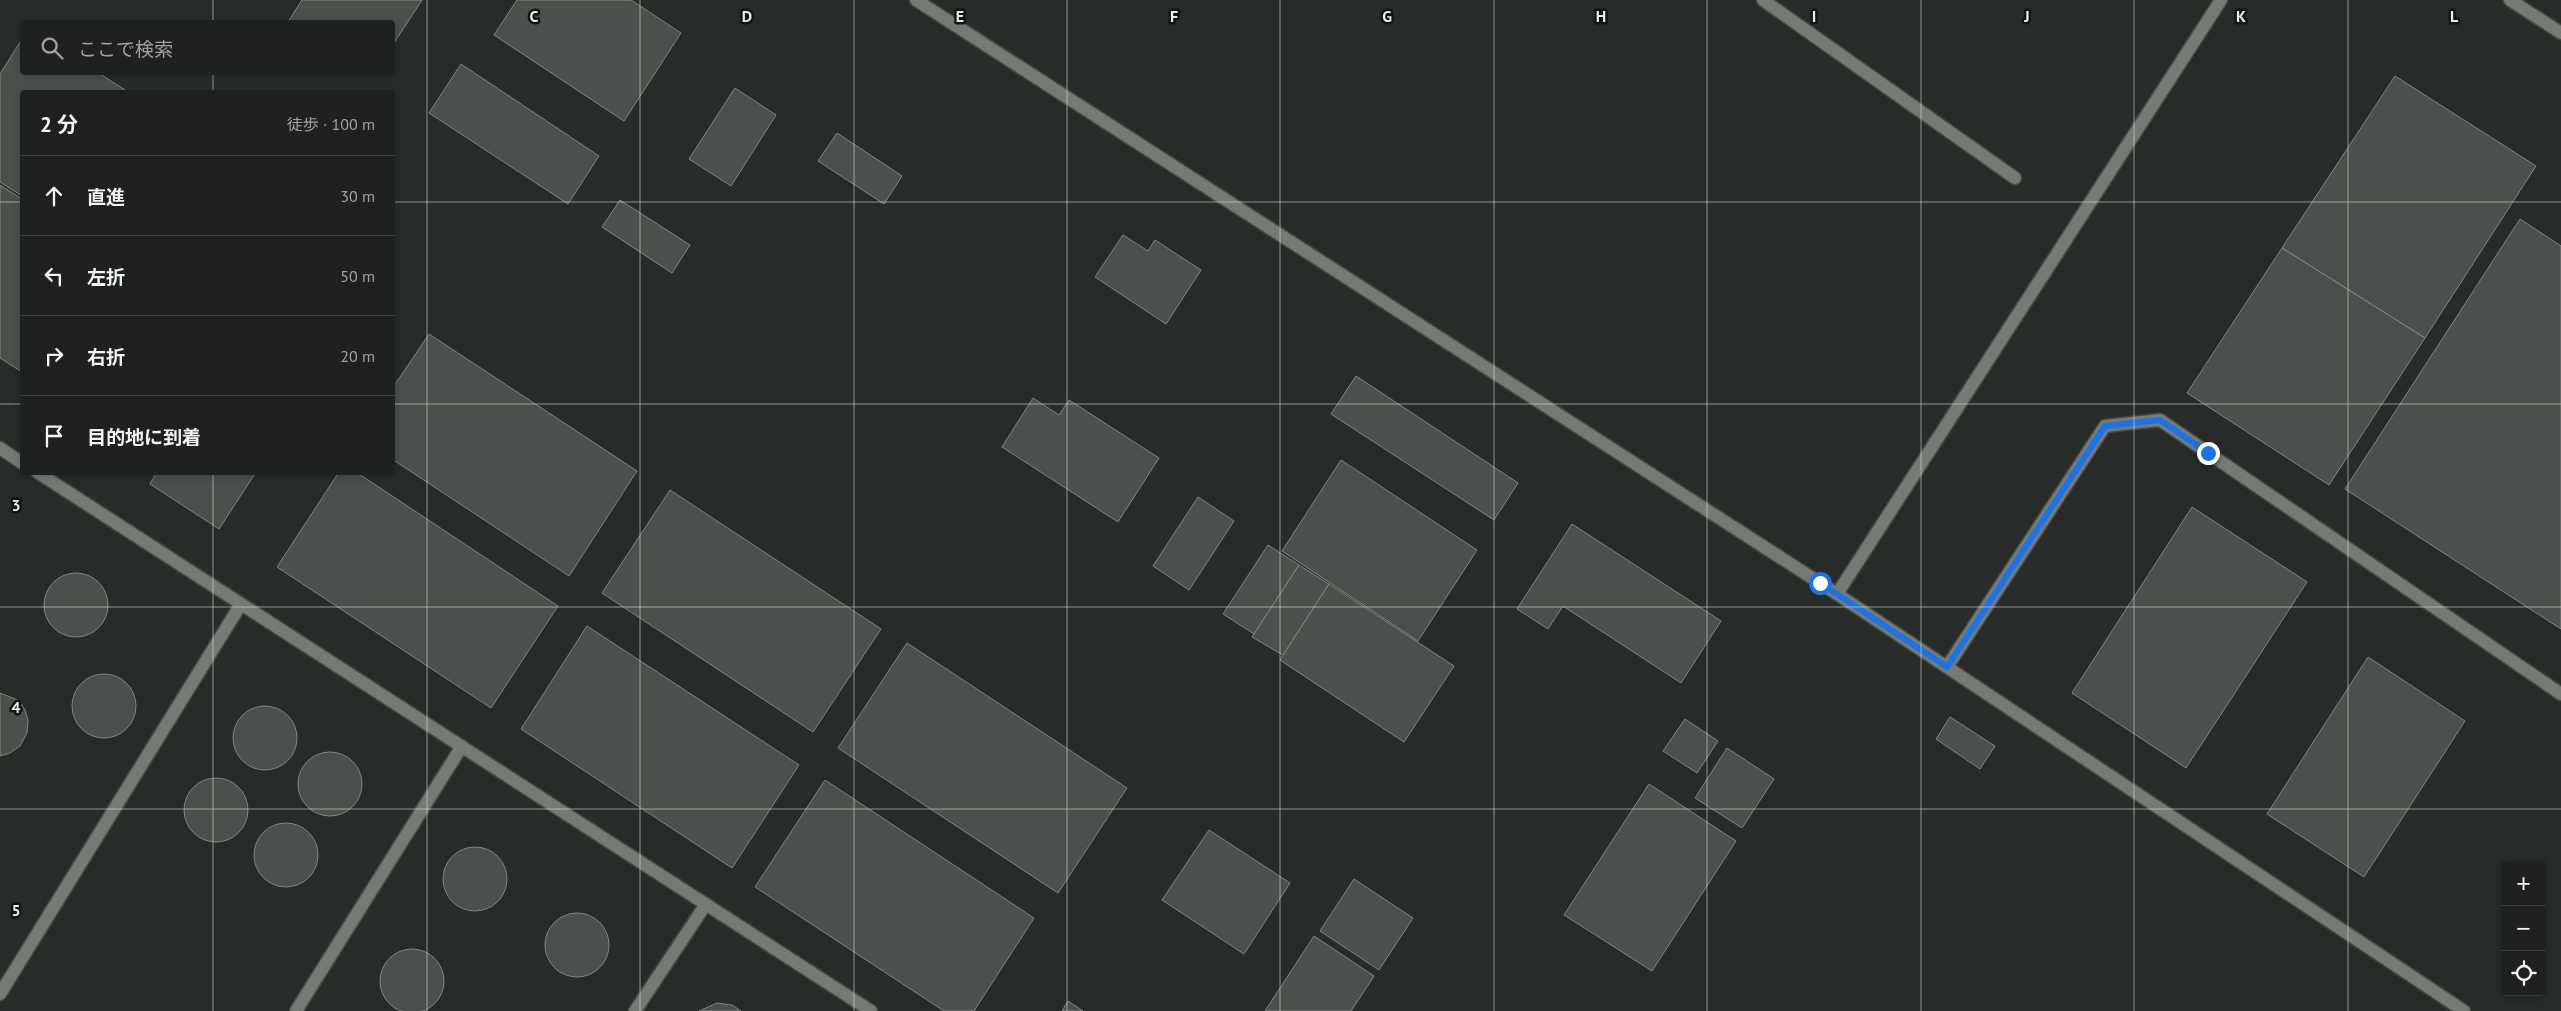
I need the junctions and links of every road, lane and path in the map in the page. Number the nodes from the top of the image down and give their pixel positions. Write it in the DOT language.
graph roads {
  1 [pos="916,0"];
  2 [pos="1763,0"];
  3 [pos="2221,0"];
  4 [pos="2510,0"];
  5 [pos="2561,33"];
  6 [pos="2015,178"];
  7 [pos="0,448"];
  8 [pos="20,462"];
  9 [pos="42,475"];
  10 [pos="1837,594"];
  11 [pos="241,604"];
  12 [pos="1947,667"];
  13 [pos="2561,694"];
  14 [pos="462,746"];
  15 [pos="706,904"];
  16 [pos="0,994"];
  17 [pos="296,1011"];
  18 [pos="635,1011"];
  19 [pos="871,1011"];
  20 [pos="2464,1011"];
  1 -- 10 [label="lane"];
  2 -- 6 [label="lane"];
  3 -- 10 [label="lane"];
  4 -- 5 [label="lane"];
  7 -- 8 [label="lane"];
  9 -- 11 [label="lane"];
  10 -- 12 [label="lane"];
  11 -- 14 [label="lane"];
  11 -- 16 [label="lane"];
  12 -- 13 [label="lane"];
  12 -- 20 [label="lane"];
  14 -- 15 [label="lane"];
  14 -- 17 [label="lane"];
  15 -- 18 [label="lane"];
  15 -- 19 [label="lane"];
}
